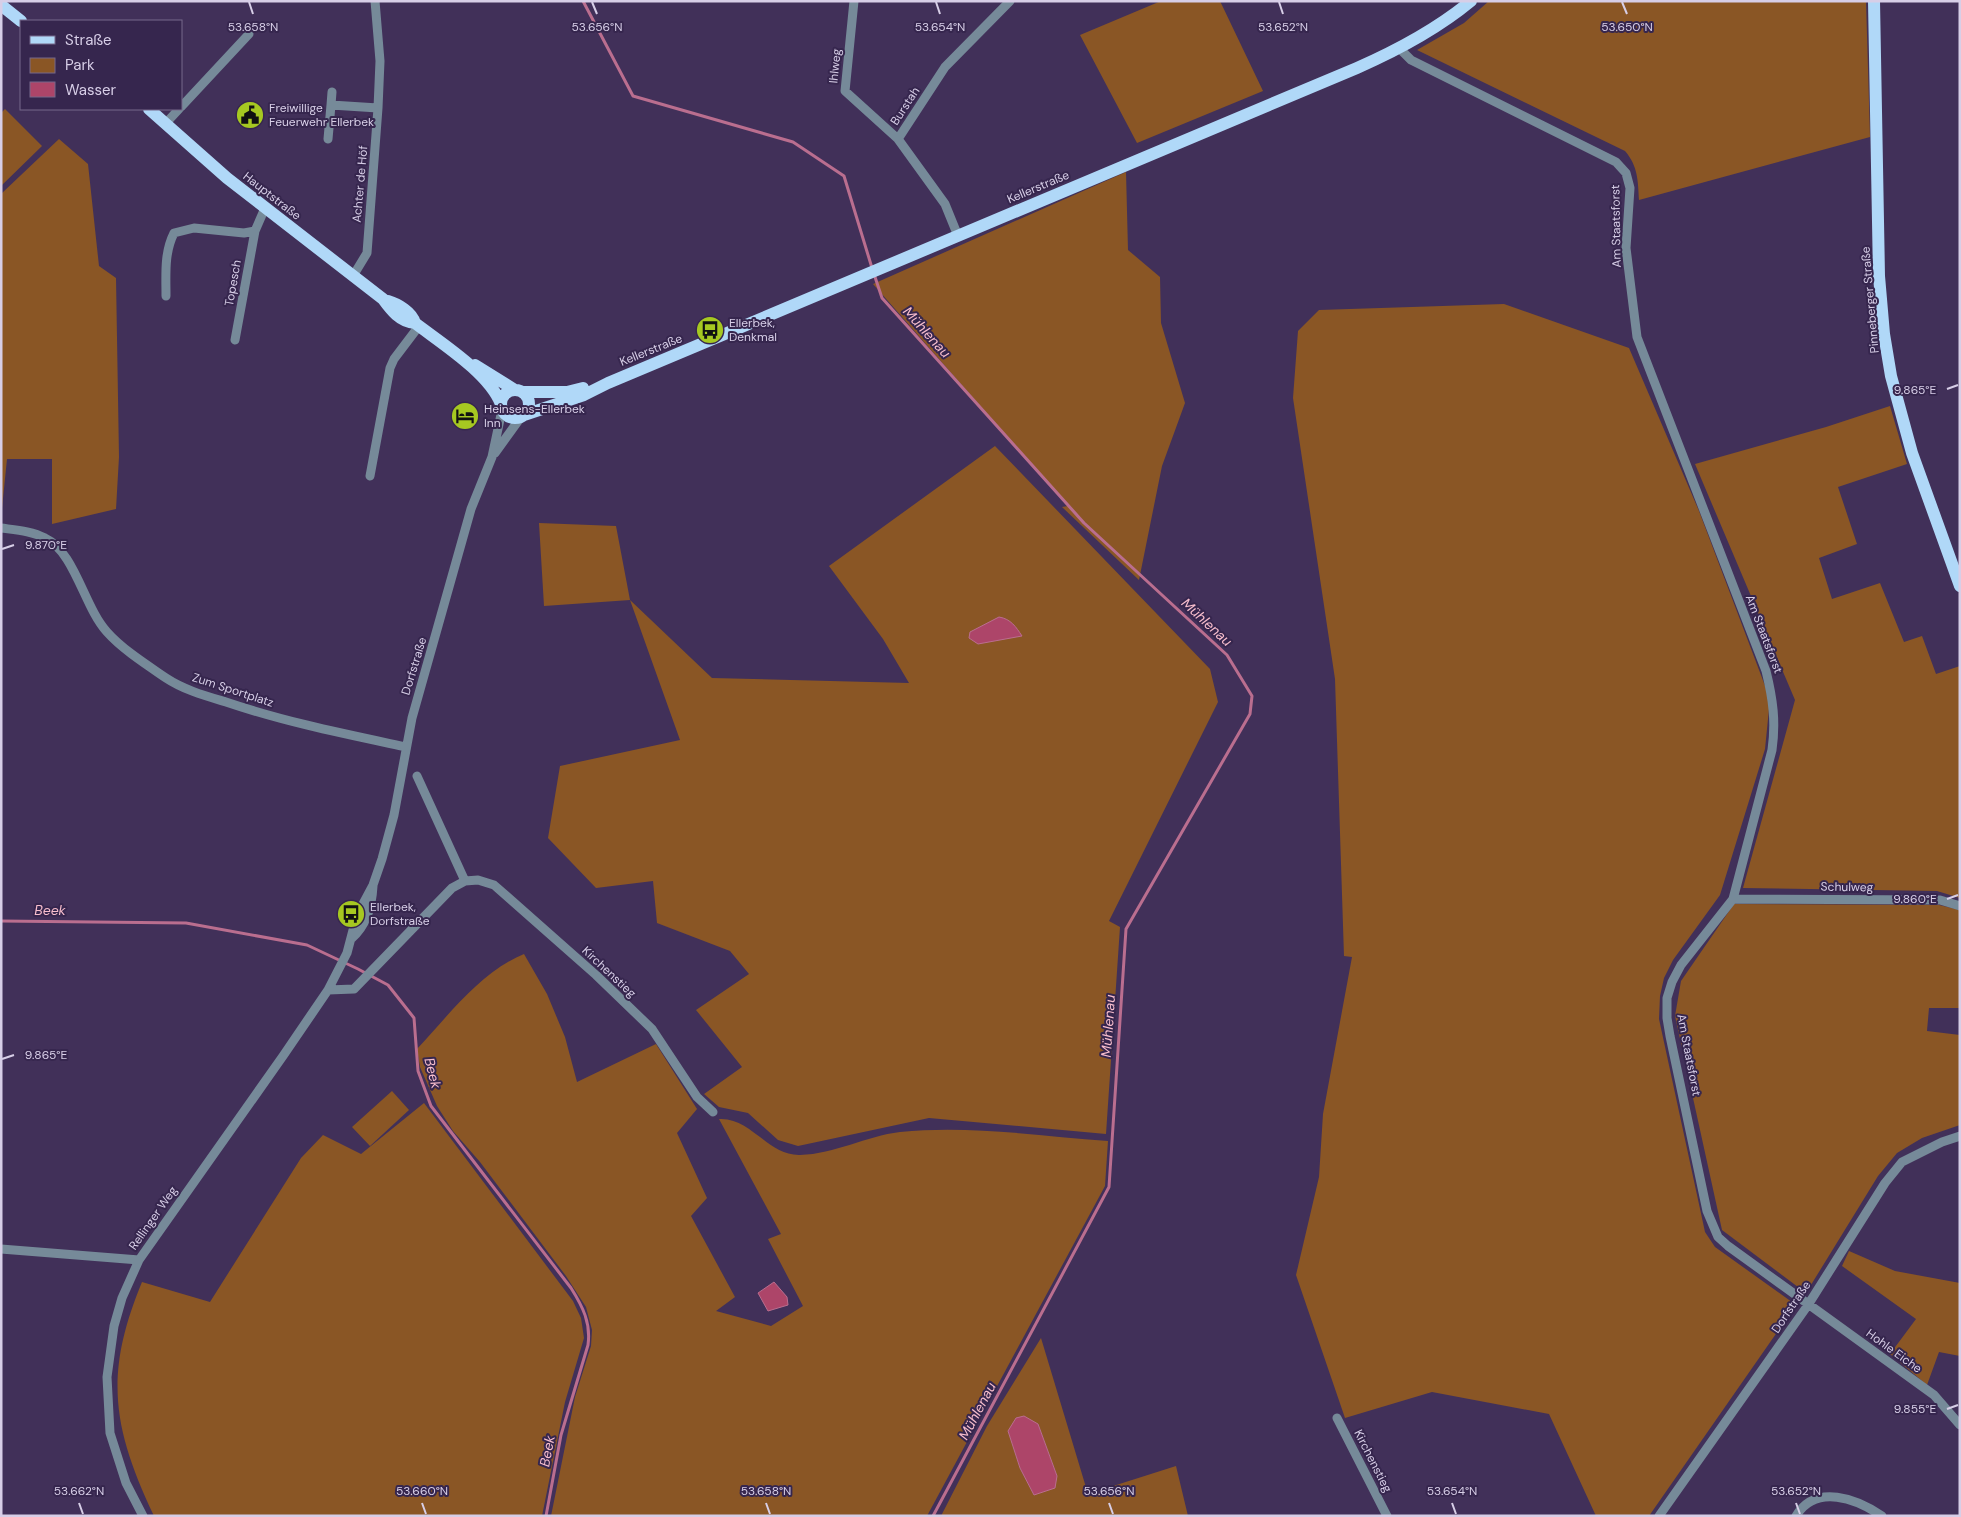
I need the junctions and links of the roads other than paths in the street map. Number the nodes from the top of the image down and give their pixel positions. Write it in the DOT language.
graph roads {
  1 [pos="375,1"];
  2 [pos="854,1"];
  3 [pos="1010,1"];
  4 [pos="1470,1"];
  5 [pos="1874,1"];
  6 [pos="1,6"];
  7 [pos="20,21"];
  8 [pos="249,34"];
  9 [pos="1400,48"];
  10 [pos="332,92"];
  11 [pos="331,105"];
  12 [pos="182,106"];
  13 [pos="378,108"];
  14 [pos="150,110"];
  15 [pos="178,110"];
  16 [pos="166,123"];
  17 [pos="328,139"];
  18 [pos="898,139"];
  19 [pos="265,208"];
  20 [pos="255,230"];
  21 [pos="958,236"];
  22 [pos="353,276"];
  23 [pos="166,296"];
  24 [pos="417,325"];
  25 [pos="235,340"];
  26 [pos="452,351"];
  27 [pos="608,383"];
  28 [pos="518,391"];
  29 [pos="501,407"];
  30 [pos="523,416"];
  31 [pos="492,457"];
  32 [pos="370,476"];
  33 [pos="1,528"];
  34 [pos="1960,586"];
  35 [pos="406,747"];
  36 [pos="416,776"];
  37 [pos="465,881"];
  38 [pos="1733,898"];
  39 [pos="1960,906"];
  40 [pos="339,969"];
  41 [pos="328,990"];
  42 [pos="713,1112"];
  43 [pos="1960,1136"];
  44 [pos="1,1249"];
  45 [pos="139,1260"];
  46 [pos="1808,1305"];
  47 [pos="1337,1418"];
  48 [pos="1960,1425"];
  49 [pos="143,1516"];
  50 [pos="1387,1516"];
  51 [pos="1660,1516"];
  52 [pos="1796,1516"];
  53 [pos="1882,1516"];
  1 -- 13 [label="street, Achter de Höf"];
  2 -- 18 [label="street, Ihlweg"];
  3 -- 18 [label="street, Burstah"];
  4 -- 9 [label="main road, Kellerstraße"];
  5 -- 34 [label="main road, Pinneberger Straße"];
  6 -- 7 [label="main road"];
  8 -- 12 [label="street"];
  9 -- 21 [label="main road, Kellerstraße"];
  9 -- 38 [label="street, Am Staatsforst"];
  10 -- 11 [label="street"];
  11 -- 13 [label="street"];
  11 -- 17 [label="street"];
  13 -- 22 [label="street, Achter de Höf"];
  14 -- 16 [label="main road, Hauptstraße"];
  15 -- 16 [label="street"];
  16 -- 19 [label="main road, Hauptstraße"];
  18 -- 21 [label="street, Burstah"];
  19 -- 20 [label="street, Topesch"];
  19 -- 22 [label="main road, Hauptstraße"];
  20 -- 23 [label="street"];
  20 -- 25 [label="street, Topesch"];
  21 -- 27 [label="main road, Kellerstraße"];
  22 -- 24 [label="main road, Hauptstraße"];
  24 -- 26 [label="main road, Hauptstraße"];
  24 -- 32 [label="street"];
  26 -- 28 [label="main road, Hauptstraße"];
  26 -- 29 [label="main road, Hauptstraße"];
  27 -- 28 [label="main road, Kellerstraße"];
  27 -- 30 [label="main road, Kellerstraße"];
  28 -- 29 [label="main road"];
  28 -- 30 [label="main road"];
  29 -- 30 [label="main road"];
  29 -- 31 [label="street, Dorfstraße"];
  30 -- 31 [label="street, Dorfstraße"];
  31 -- 35 [label="street, Dorfstraße"];
  33 -- 35 [label="street, Zum Sportplatz"];
  35 -- 40 [label="street, Dorfstraße"];
  36 -- 37 [label="street"];
  37 -- 41 [label="street"];
  37 -- 42 [label="street, Kirchenstieg"];
  38 -- 39 [label="street, Schulweg"];
  38 -- 46 [label="street, Am Staatsforst"];
  40 -- 41 [label="street, Rellinger Weg"];
  41 -- 45 [label="street, Rellinger Weg"];
  43 -- 46 [label="street, Dorfstraße"];
  44 -- 45 [label="street"];
  45 -- 49 [label="street, Rellinger Weg"];
  46 -- 48 [label="street, Hohle Eiche"];
  46 -- 51 [label="street, Dorfstraße"];
  47 -- 50 [label="street, Kirchenstieg"];
  52 -- 53 [label="street"];
}
